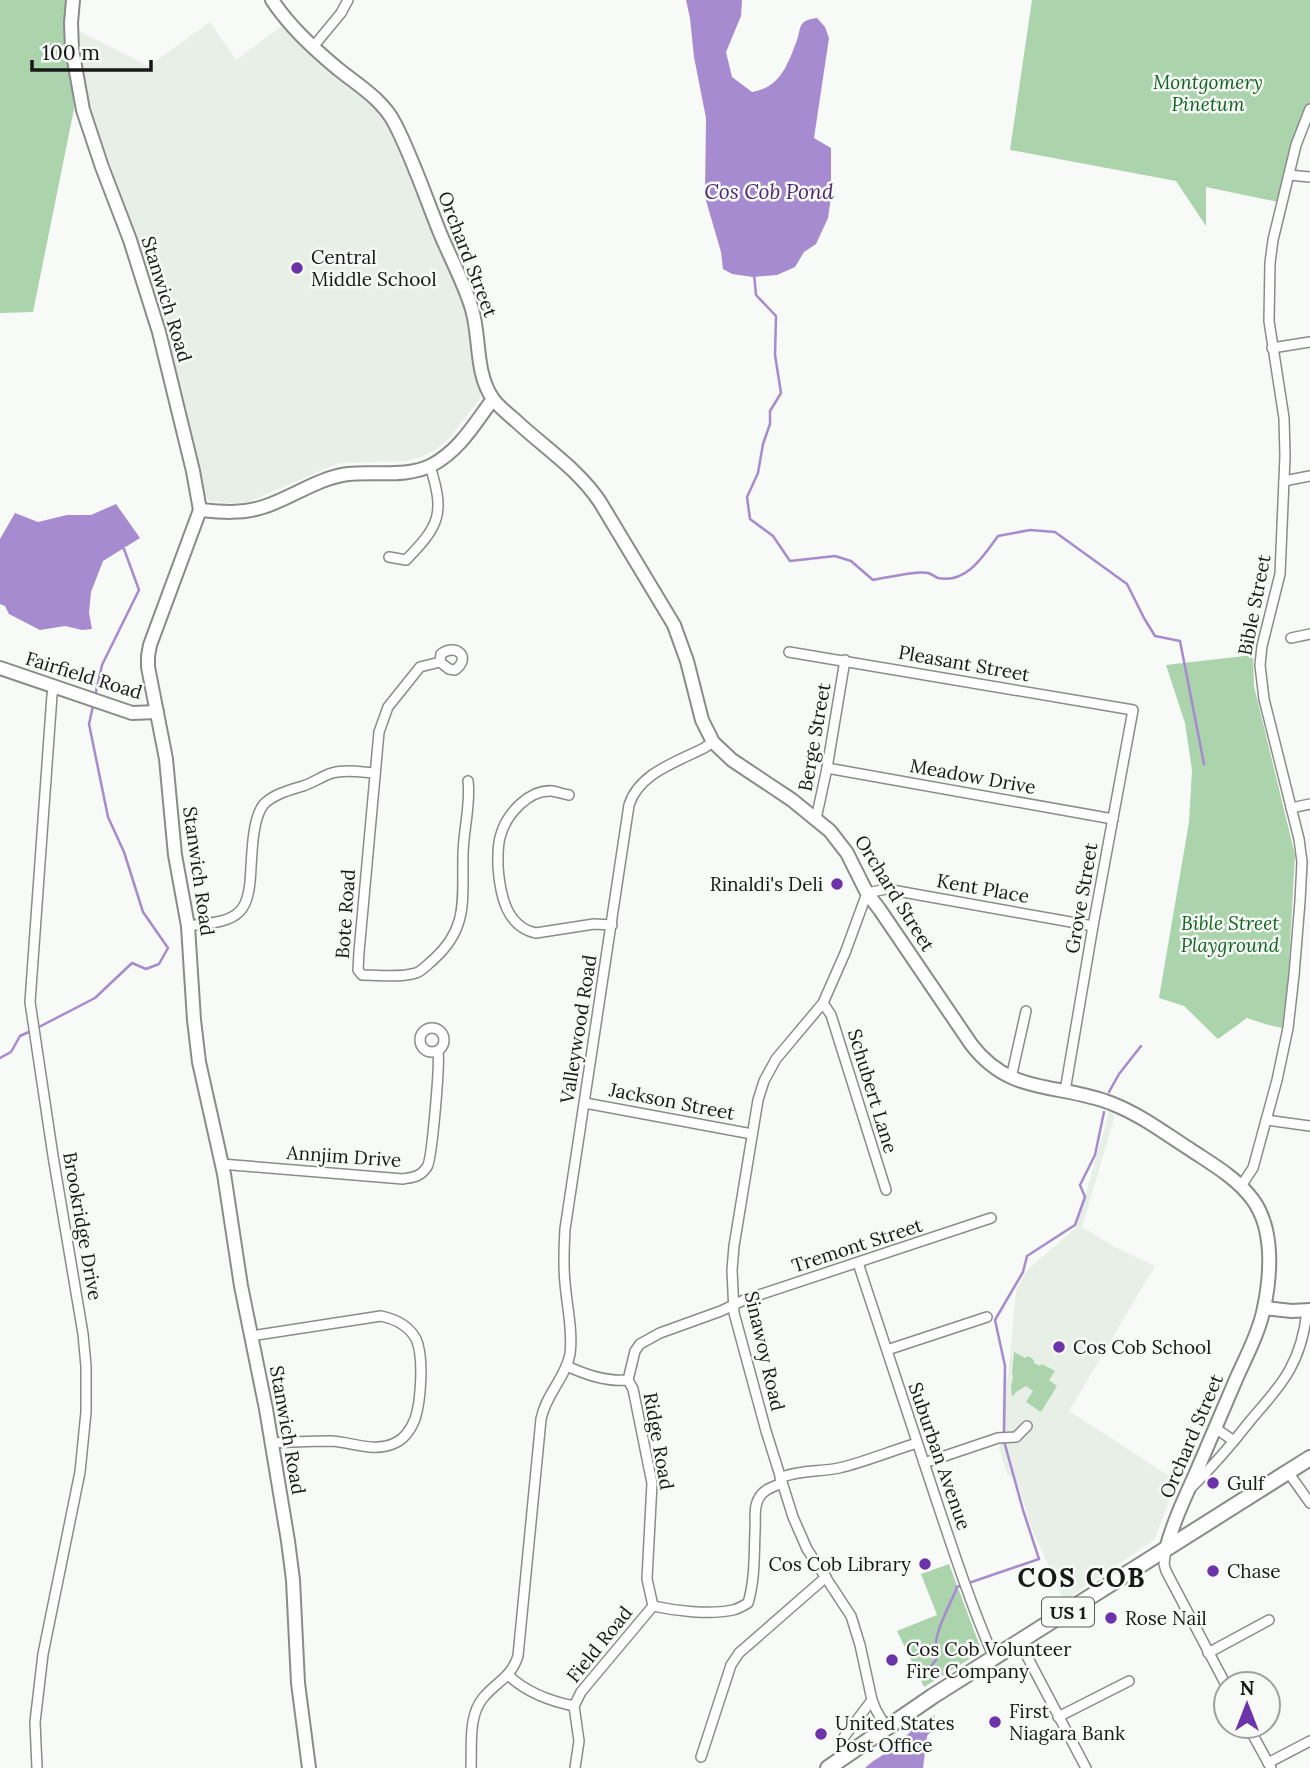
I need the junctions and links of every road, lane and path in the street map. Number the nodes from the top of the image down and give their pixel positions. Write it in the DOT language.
graph roads {
  1 [pos="73,0"];
  2 [pos="272,0"];
  3 [pos="348,0"];
  4 [pos="313,47"];
  5 [pos="1310,109"];
  6 [pos="1289,175"];
  7 [pos="1310,177"];
  8 [pos="1310,342"];
  9 [pos="1272,348"];
  10 [pos="493,398"];
  11 [pos="430,466"];
  12 [pos="1310,476"];
  13 [pos="1284,481"];
  14 [pos="200,510"];
  15 [pos="388,557"];
  16 [pos="1310,634"];
  17 [pos="1291,638"];
  18 [pos="789,652"];
  19 [pos="845,660"];
  20 [pos="440,662"];
  21 [pos="0,668"];
  22 [pos="54,687"];
  23 [pos="1133,710"];
  24 [pos="157,712"];
  25 [pos="713,742"];
  26 [pos="827,768"];
  27 [pos="374,773"];
  28 [pos="468,781"];
  29 [pos="569,795"];
  30 [pos="1310,804"];
  31 [pos="1291,808"];
  32 [pos="1113,818"];
  33 [pos="816,819"];
  34 [pos="867,893"];
  35 [pos="612,925"];
  36 [pos="188,926"];
  37 [pos="1093,926"];
  38 [pos="823,1003"];
  39 [pos="1026,1011"];
  40 [pos="438,1051"];
  41 [pos="1011,1078"];
  42 [pos="1065,1091"];
  43 [pos="585,1102"];
  44 [pos="1266,1120"];
  45 [pos="1310,1126"];
  46 [pos="752,1134"];
  47 [pos="221,1164"];
  48 [pos="1241,1186"];
  49 [pos="886,1190"];
  50 [pos="991,1218"];
  51 [pos="858,1263"];
  52 [pos="734,1305"];
  53 [pos="1264,1308"];
  54 [pos="1308,1310"];
  55 [pos="987,1317"];
  56 [pos="251,1336"];
  57 [pos="887,1350"];
  58 [pos="567,1366"];
  59 [pos="628,1380"];
  60 [pos="1027,1426"];
  61 [pos="1216,1428"];
  62 [pos="1234,1440"];
  63 [pos="272,1443"];
  64 [pos="917,1443"];
  65 [pos="1310,1458"];
  66 [pos="924,1463"];
  67 [pos="1288,1472"];
  68 [pos="781,1481"];
  69 [pos="1188,1490"];
  70 [pos="1310,1503"];
  71 [pos="1166,1549"];
  72 [pos="825,1577"];
  73 [pos="653,1606"];
  74 [pos="1269,1620"];
  75 [pos="1020,1643"];
  76 [pos="1208,1653"];
  77 [pos="994,1658"];
  78 [pos="1218,1670"];
  79 [pos="508,1675"];
  80 [pos="1129,1681"];
  81 [pos="872,1699"];
  82 [pos="573,1706"];
  83 [pos="1058,1717"];
  84 [pos="886,1727"];
  85 [pos="1256,1740"];
  86 [pos="1310,1741"];
  87 [pos="701,1757"];
  88 [pos="834,1764"];
  89 [pos="1270,1766"];
  90 [pos="37,1768"];
  91 [pos="309,1768"];
  92 [pos="471,1768"];
  93 [pos="575,1768"];
  94 [pos="1086,1768"];
  1 -- 14 [label="street, Stanwich Road"];
  2 -- 4 [label="street, Orchard Street"];
  3 -- 4 [label="street"];
  4 -- 10 [label="street, Orchard Street"];
  5 -- 6 [label="street, Bible Street"];
  6 -- 7 [label="street"];
  6 -- 9 [label="street, Bible Street"];
  8 -- 9 [label="street"];
  9 -- 13 [label="street, Bible Street"];
  10 -- 11 [label="street"];
  10 -- 25 [label="street, Orchard Street"];
  11 -- 14 [label="street"];
  11 -- 15 [label="street"];
  12 -- 13 [label="street"];
  13 -- 31 [label="street, Bible Street"];
  14 -- 24 [label="street, Stanwich Road"];
  16 -- 17 [label="street"];
  18 -- 19 [label="street, Pleasant Street"];
  19 -- 23 [label="street, Pleasant Street"];
  19 -- 26 [label="street, Berge Street"];
  20 -- 27 [label="street, Bote Road"];
  21 -- 22 [label="street, Fairfield Road"];
  22 -- 24 [label="street, Fairfield Road"];
  22 -- 90 [label="street, Brookridge Drive"];
  23 -- 32 [label="street, Grove Street"];
  24 -- 36 [label="street, Stanwich Road"];
  25 -- 33 [label="street, Orchard Street"];
  25 -- 35 [label="street, Valleywood Road"];
  26 -- 32 [label="street, Meadow Drive"];
  26 -- 33 [label="street, Berge Street"];
  27 -- 28 [label="street, Bote Road"];
  27 -- 36 [label="street"];
  29 -- 35 [label="street"];
  30 -- 31 [label="street"];
  31 -- 44 [label="street, Bible Street"];
  32 -- 37 [label="street, Grove Street"];
  33 -- 34 [label="street, Orchard Street"];
  34 -- 37 [label="street, Kent Place"];
  34 -- 38 [label="street, Sinawoy Road"];
  34 -- 41 [label="street, Orchard Street"];
  35 -- 43 [label="street, Valleywood Road"];
  36 -- 47 [label="street, Stanwich Road"];
  37 -- 42 [label="street, Grove Street"];
  38 -- 46 [label="street, Sinawoy Road"];
  38 -- 49 [label="street, Schubert Lane"];
  39 -- 41 [label="street"];
  40 -- 47 [label="street, Annjim Drive"];
  41 -- 42 [label="street, Orchard Street"];
  42 -- 48 [label="street, Orchard Street"];
  43 -- 46 [label="street, Jackson Street"];
  43 -- 58 [label="street, Valleywood Road"];
  44 -- 45 [label="street"];
  44 -- 48 [label="street, Bible Street"];
  46 -- 52 [label="street, Sinawoy Road"];
  47 -- 56 [label="street, Stanwich Road"];
  48 -- 53 [label="street, Orchard Street"];
  50 -- 51 [label="street, Tremont Street"];
  51 -- 52 [label="street, Tremont Street"];
  51 -- 57 [label="street, Suburban Avenue"];
  52 -- 59 [label="street, Ridge Road"];
  52 -- 68 [label="street, Sinawoy Road"];
  53 -- 54 [label="street"];
  53 -- 61 [label="street, Orchard Street"];
  54 -- 62 [label="street"];
  55 -- 57 [label="street"];
  56 -- 63 [label="street, Stanwich Road"];
  56 -- 63 [label="street"];
  57 -- 64 [label="street, Suburban Avenue"];
  58 -- 59 [label="street"];
  58 -- 79 [label="street, Valleywood Road"];
  59 -- 73 [label="street, Ridge Road"];
  60 -- 66 [label="street"];
  61 -- 62 [label="street"];
  61 -- 69 [label="street, Orchard Street"];
  62 -- 69 [label="street"];
  63 -- 91 [label="street, Stanwich Road"];
  64 -- 66 [label="street, Suburban Avenue"];
  64 -- 68 [label="street"];
  65 -- 67 [label="main road, US 1"];
  66 -- 77 [label="street, Suburban Avenue"];
  67 -- 70 [label="street"];
  67 -- 71 [label="main road, US 1"];
  68 -- 72 [label="street, Sinawoy Road"];
  68 -- 73 [label="street, Field Road"];
  69 -- 71 [label="street, Orchard Street"];
  71 -- 75 [label="main road, US 1"];
  71 -- 76 [label="street"];
  72 -- 81 [label="street, Sinawoy Road"];
  72 -- 87 [label="street"];
  73 -- 82 [label="street, Field Road"];
  74 -- 76 [label="street"];
  75 -- 77 [label="main road, US 1"];
  75 -- 83 [label="street"];
  76 -- 78 [label="street"];
  77 -- 84 [label="main road, US 1"];
  79 -- 82 [label="street"];
  79 -- 92 [label="street, Valleywood Road"];
  80 -- 83 [label="street"];
  81 -- 84 [label="street, Sinawoy Road"];
  81 -- 88 [label="street"];
  82 -- 93 [label="street, Field Road"];
  83 -- 94 [label="street"];
  84 -- 88 [label="main road, US 1"];
  85 -- 89 [label="street"];
  86 -- 89 [label="street"];
}
